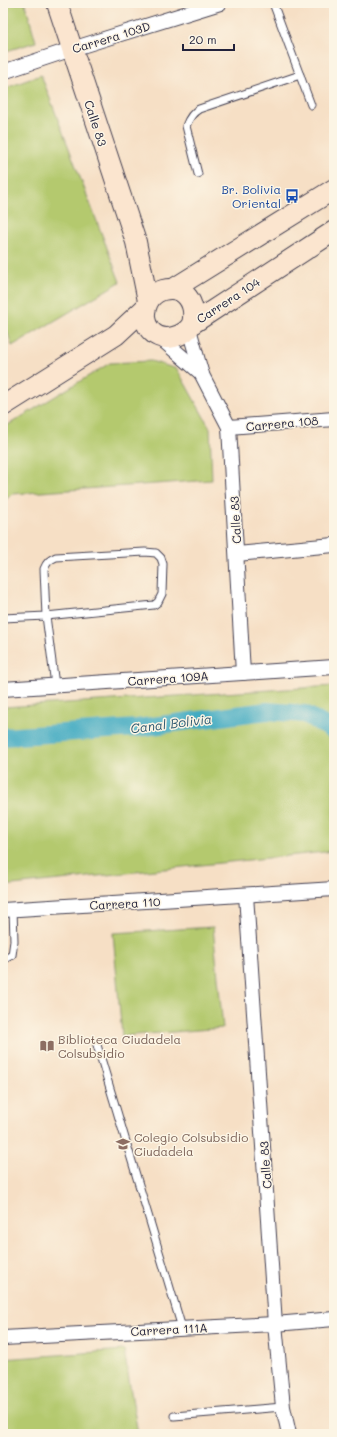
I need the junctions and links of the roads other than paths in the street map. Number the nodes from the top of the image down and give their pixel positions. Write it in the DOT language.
graph roads {
  1 [pos="57,3"];
  2 [pos="220,3"];
  3 [pos="273,3"];
  4 [pos="72,49"];
  5 [pos="3,72"];
  6 [pos="300,75"];
  7 [pos="311,104"];
  8 [pos="198,174"];
  9 [pos="334,189"];
  10 [pos="334,231"];
  11 [pos="136,242"];
  12 [pos="170,289"];
  13 [pos="146,305"];
  14 [pos="190,326"];
  15 [pos="154,332"];
  16 [pos="116,335"];
  17 [pos="202,374"];
  18 [pos="3,406"];
  19 [pos="334,419"];
  20 [pos="229,427"];
  21 [pos="334,545"];
  22 [pos="237,554"];
  23 [pos="46,616"];
  24 [pos="3,618"];
  25 [pos="334,667"];
  26 [pos="243,672"];
  27 [pos="55,685"];
  28 [pos="3,689"];
  29 [pos="334,889"];
  30 [pos="246,895"];
  31 [pos="8,909"];
  32 [pos="3,960"];
  33 [pos="97,1045"];
  34 [pos="334,1318"];
  35 [pos="275,1324"];
  36 [pos="182,1328"];
  37 [pos="3,1338"];
  38 [pos="283,1407"];
  39 [pos="174,1416"];
  40 [pos="289,1434"];
  1 -- 4 [label="street, Calle 83"];
  2 -- 4 [label="street, Carrera 103D"];
  3 -- 6 [label="lane"];
  4 -- 5 [label="street, Carrera 103D"];
  4 -- 11 [label="street, Calle 83"];
  6 -- 7 [label="lane"];
  6 -- 8 [label="lane"];
  9 -- 12 [label="street"];
  10 -- 14 [label="street, Carrera 104"];
  11 -- 12 [label="street, Calle 83"];
  11 -- 13 [label="street, Calle 83"];
  12 -- 13 [label="street"];
  12 -- 14 [label="street"];
  13 -- 15 [label="street"];
  13 -- 16 [label="street, Carrera 104"];
  14 -- 15 [label="street, Carrera 104"];
  14 -- 17 [label="street, Calle 83"];
  15 -- 16 [label="street, Carrera 104"];
  15 -- 17 [label="street, Calle 83"];
  16 -- 18 [label="street, Carrera 104"];
  17 -- 20 [label="street, Calle 83"];
  19 -- 20 [label="street, Carrera 108"];
  20 -- 22 [label="street, Calle 83"];
  21 -- 22 [label="street"];
  22 -- 26 [label="street, Calle 83"];
  23 -- 23 [label="lane"];
  23 -- 24 [label="lane"];
  23 -- 27 [label="lane"];
  25 -- 26 [label="street, Carrera 109A"];
  26 -- 27 [label="street, Carrera 109A"];
  27 -- 28 [label="street, Carrera 109A"];
  29 -- 30 [label="street, Carrera 110"];
  30 -- 31 [label="street, Carrera 110"];
  30 -- 35 [label="street, Calle 83"];
  31 -- 32 [label="lane"];
  33 -- 36 [label="lane"];
  34 -- 35 [label="street, Carrera 111A"];
  35 -- 36 [label="street, Carrera 111A"];
  35 -- 38 [label="street, Calle 83"];
  36 -- 37 [label="street, Carrera 111A"];
  38 -- 39 [label="lane"];
  38 -- 40 [label="street, Calle 83"];
}
